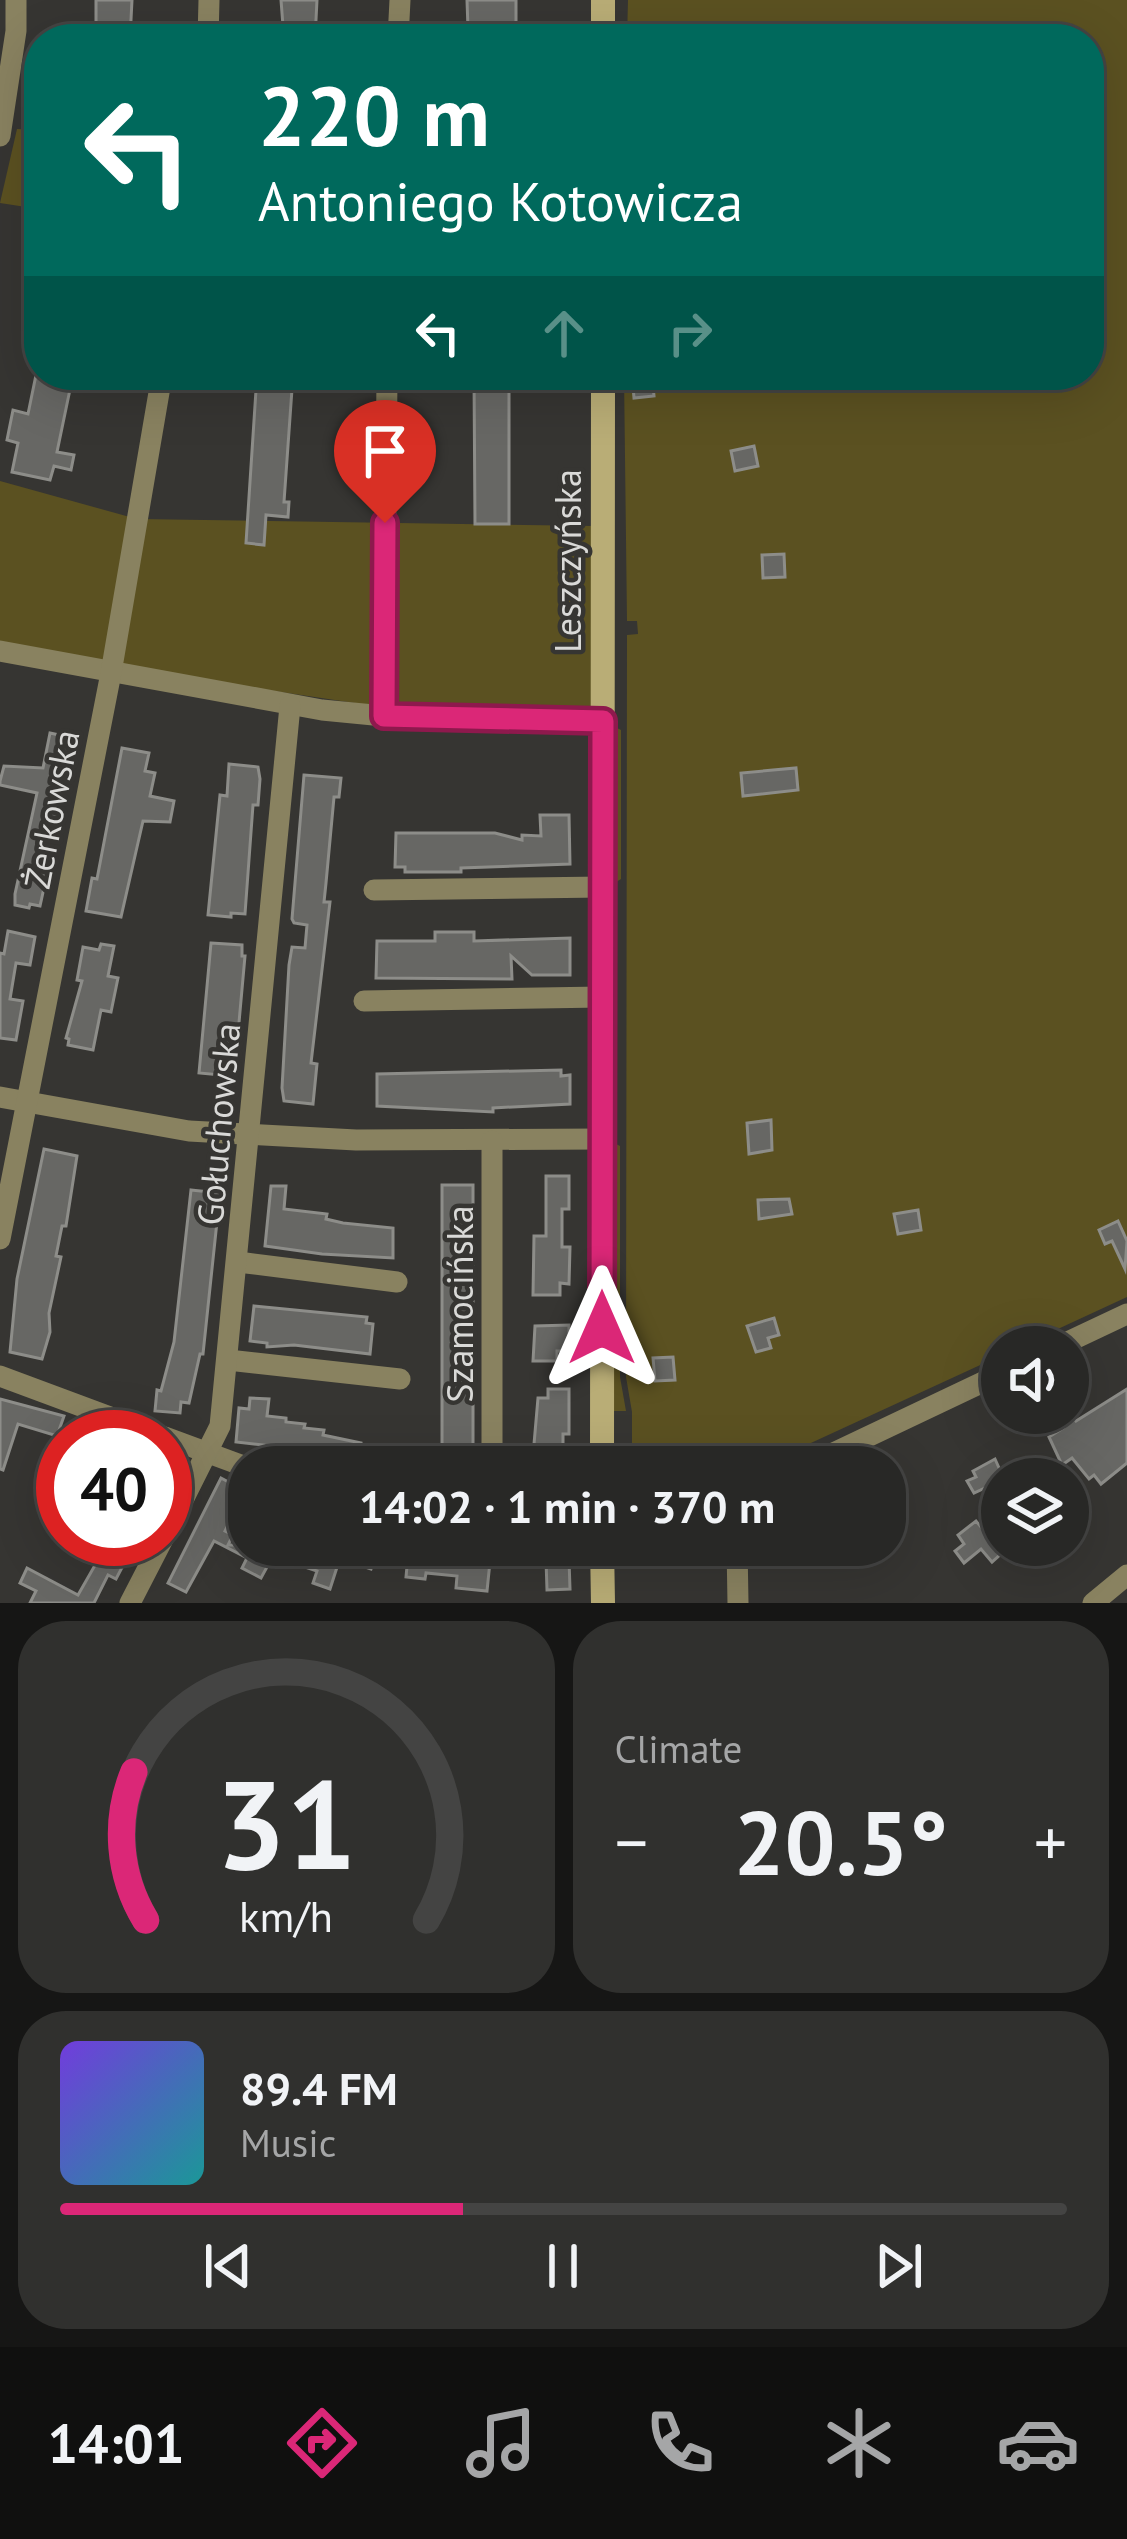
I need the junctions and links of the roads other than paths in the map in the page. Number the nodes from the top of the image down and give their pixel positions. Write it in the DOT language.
graph roads {
  1 [pos="16,0"];
  2 [pos="0,136"];
  3 [pos="159,390"];
  4 [pos="388,390"];
  5 [pos="603,390"];
  6 [pos="0,651"];
  7 [pos="111,674"];
  8 [pos="290,706"];
  9 [pos="384,716"];
  10 [pos="603,721"];
  11 [pos="603,887"];
  12 [pos="374,890"];
  13 [pos="602,997"];
  14 [pos="364,1001"];
  15 [pos="0,1097"];
  16 [pos="27,1103"];
  17 [pos="250,1135"];
  18 [pos="602,1139"];
  19 [pos="492,1141"];
  20 [pos="0,1240"];
  21 [pos="238,1262"];
  22 [pos="397,1282"];
  23 [pos="1127,1314"];
  24 [pos="1089,1332"];
  25 [pos="228,1360"];
  26 [pos="0,1376"];
  27 [pos="400,1379"];
  28 [pos="981,1383"];
  29 [pos="91,1410"];
  30 [pos="492,1446"];
  31 [pos="602,1446"];
  32 [pos="848,1446"];
  33 [pos="192,1448"];
  34 [pos="208,1454"];
  35 [pos="228,1461"];
  36 [pos="192,1484"];
  37 [pos="149,1566"];
  38 [pos="602,1566"];
  39 [pos="737,1566"];
  40 [pos="1127,1575"];
  41 [pos="130,1603"];
  42 [pos="603,1603"];
  43 [pos="738,1603"];
  44 [pos="1093,1603"];
  1 -- 2 [label="street"];
  3 -- 7 [label="street, Żerkowska"];
  4 -- 9 [label="street"];
  5 -- 10 [label="street, Leszczyńska"];
  6 -- 7 [label="street"];
  7 -- 8 [label="street"];
  7 -- 16 [label="street, Żerkowska"];
  8 -- 9 [label="street"];
  8 -- 17 [label="street, Gołuchowska"];
  9 -- 10 [label="street"];
  10 -- 11 [label="street, Leszczyńska"];
  11 -- 12 [label="street"];
  11 -- 13 [label="street, Leszczyńska"];
  13 -- 14 [label="street"];
  13 -- 18 [label="street, Leszczyńska"];
  15 -- 16 [label="street"];
  16 -- 17 [label="street"];
  16 -- 20 [label="street, Żerkowska"];
  17 -- 19 [label="street"];
  17 -- 21 [label="street, Gołuchowska"];
  18 -- 19 [label="street"];
  18 -- 31 [label="street, Leszczyńska"];
  19 -- 30 [label="street, Szamocińska"];
  21 -- 22 [label="street"];
  21 -- 25 [label="street, Gołuchowska"];
  23 -- 24 [label="street"];
  25 -- 27 [label="street"];
  25 -- 34 [label="street, Gołuchowska"];
  26 -- 29 [label="street"];
  28 -- 32 [label="street"];
  33 -- 34 [label="street"];
  34 -- 35 [label="street"];
  34 -- 36 [label="street, Gołuchowska"];
  37 -- 41 [label="street, Gołuchowska"];
  38 -- 42 [label="street"];
  39 -- 43 [label="street"];
  40 -- 44 [label="street"];
}
